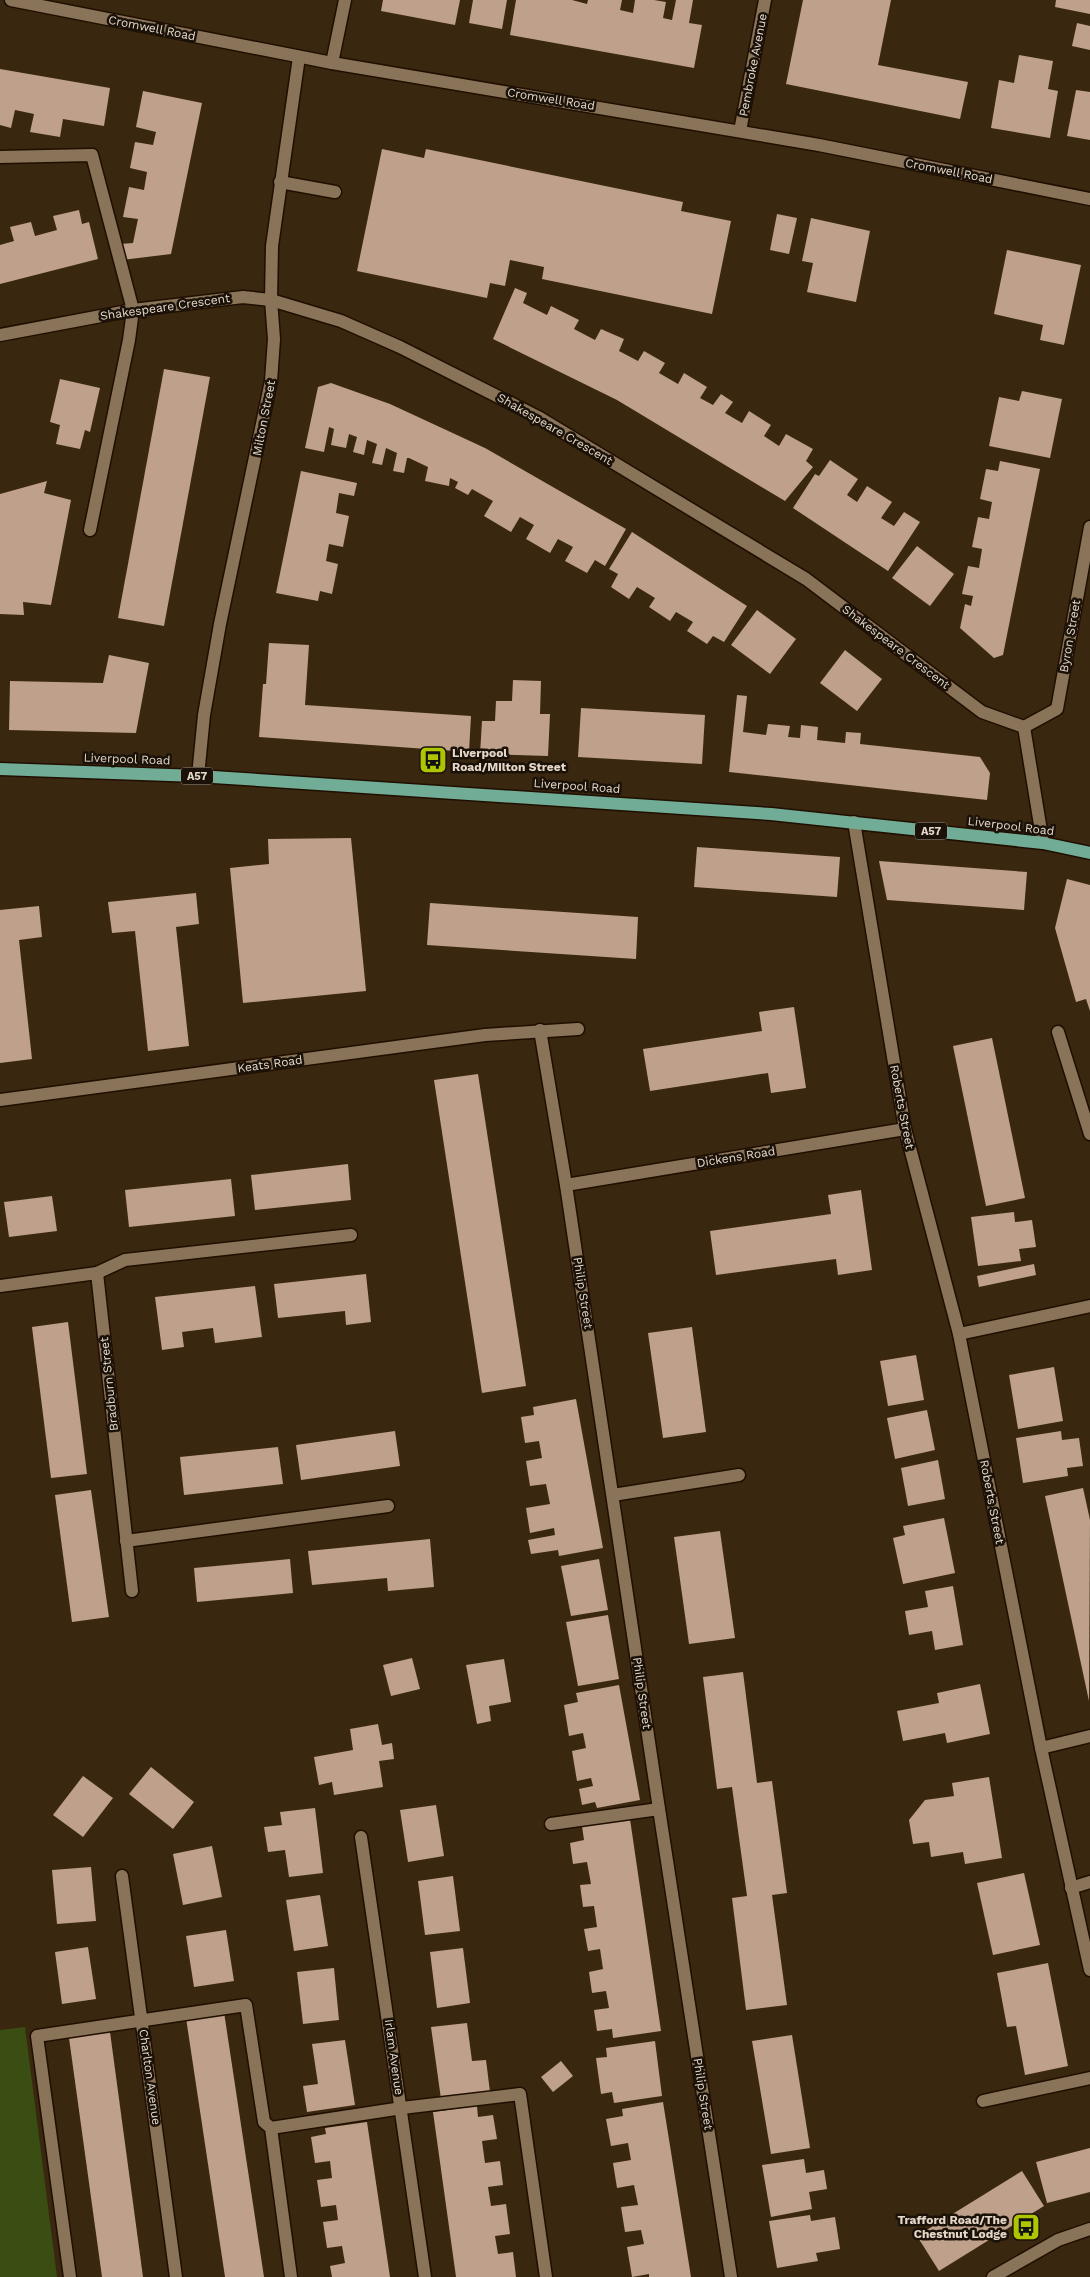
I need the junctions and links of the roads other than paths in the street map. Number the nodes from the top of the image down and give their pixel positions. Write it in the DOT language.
graph roads {
  1 [pos="11,0"];
  2 [pos="345,0"];
  3 [pos="766,0"];
  4 [pos="299,57"];
  5 [pos="332,63"];
  6 [pos="740,131"];
  7 [pos="0,157"];
  8 [pos="280,182"];
  9 [pos="335,192"];
  10 [pos="1090,199"];
  11 [pos="271,300"];
  12 [pos="133,310"];
  13 [pos="0,335"];
  14 [pos="1090,528"];
  15 [pos="90,530"];
  16 [pos="1086,572"];
  17 [pos="1024,727"];
  18 [pos="0,769"];
  19 [pos="198,776"];
  20 [pos="854,822"];
  21 [pos="1043,843"];
  22 [pos="1090,852"];
  23 [pos="578,1029"];
  24 [pos="540,1030"];
  25 [pos="1058,1032"];
  26 [pos="0,1100"];
  27 [pos="905,1129"];
  28 [pos="1090,1134"];
  29 [pos="566,1185"];
  30 [pos="351,1235"];
  31 [pos="97,1273"];
  32 [pos="0,1286"];
  33 [pos="1090,1306"];
  34 [pos="959,1334"];
  35 [pos="739,1475"];
  36 [pos="613,1496"];
  37 [pos="388,1506"];
  38 [pos="126,1541"];
  39 [pos="132,1591"];
  40 [pos="1090,1736"];
  41 [pos="1041,1748"];
  42 [pos="659,1809"];
  43 [pos="551,1824"];
  44 [pos="361,1837"];
  45 [pos="122,1876"];
  46 [pos="1090,1882"];
  47 [pos="1070,1888"];
  48 [pos="1090,1970"];
  49 [pos="142,2020"];
  50 [pos="1090,2078"];
  51 [pos="983,2101"];
  52 [pos="402,2108"];
  53 [pos="271,2128"];
  54 [pos="1090,2229"];
  55 [pos="70,2277"];
  56 [pos="176,2277"];
  57 [pos="291,2277"];
  58 [pos="425,2277"];
  59 [pos="546,2277"];
  60 [pos="731,2277"];
  61 [pos="993,2277"];
  1 -- 4 [label="street, Cromwell Road"];
  2 -- 5 [label="street"];
  3 -- 6 [label="street, Pembroke Avenue"];
  4 -- 5 [label="street, Cromwell Road"];
  4 -- 8 [label="street, Milton Street"];
  5 -- 6 [label="street, Cromwell Road"];
  6 -- 10 [label="street, Cromwell Road"];
  7 -- 12 [label="street"];
  8 -- 9 [label="street"];
  8 -- 11 [label="street, Milton Street"];
  11 -- 12 [label="street, Shakespeare Crescent"];
  11 -- 17 [label="street, Shakespeare Crescent"];
  11 -- 19 [label="street, Milton Street"];
  12 -- 13 [label="street, Shakespeare Crescent"];
  12 -- 15 [label="street"];
  14 -- 16 [label="street, Byron Street"];
  16 -- 17 [label="street, Byron Street"];
  17 -- 21 [label="street"];
  18 -- 19 [label="main road, Liverpool Road / A57"];
  19 -- 20 [label="main road, Liverpool Road / A57"];
  20 -- 21 [label="main road, Liverpool Road / A57"];
  20 -- 27 [label="street, Roberts Street"];
  21 -- 22 [label="main road, Liverpool Road / A57"];
  23 -- 24 [label="street, Keats Road"];
  24 -- 26 [label="street, Keats Road"];
  24 -- 29 [label="street, Philip Street"];
  25 -- 28 [label="street"];
  27 -- 29 [label="street, Dickens Road"];
  27 -- 34 [label="street, Roberts Street"];
  29 -- 36 [label="street, Philip Street"];
  30 -- 31 [label="street"];
  31 -- 32 [label="street"];
  31 -- 38 [label="street, Bradburn Street"];
  33 -- 34 [label="street"];
  34 -- 41 [label="street, Roberts Street"];
  35 -- 36 [label="street"];
  36 -- 42 [label="street, Philip Street"];
  37 -- 38 [label="street"];
  38 -- 39 [label="street, Bradburn Street"];
  40 -- 41 [label="street"];
  41 -- 47 [label="street, Roberts Street"];
  42 -- 43 [label="street"];
  42 -- 60 [label="street, Philip Street"];
  44 -- 52 [label="street, Irlam Avenue"];
  45 -- 49 [label="street, Charlton Avenue"];
  46 -- 47 [label="street"];
  47 -- 48 [label="street, Roberts Street"];
  49 -- 53 [label="street"];
  49 -- 55 [label="street"];
  49 -- 56 [label="street, Charlton Avenue"];
  50 -- 51 [label="street"];
  52 -- 53 [label="street"];
  52 -- 58 [label="street, Irlam Avenue"];
  52 -- 59 [label="street"];
  53 -- 57 [label="street"];
  54 -- 61 [label="street"];
}
